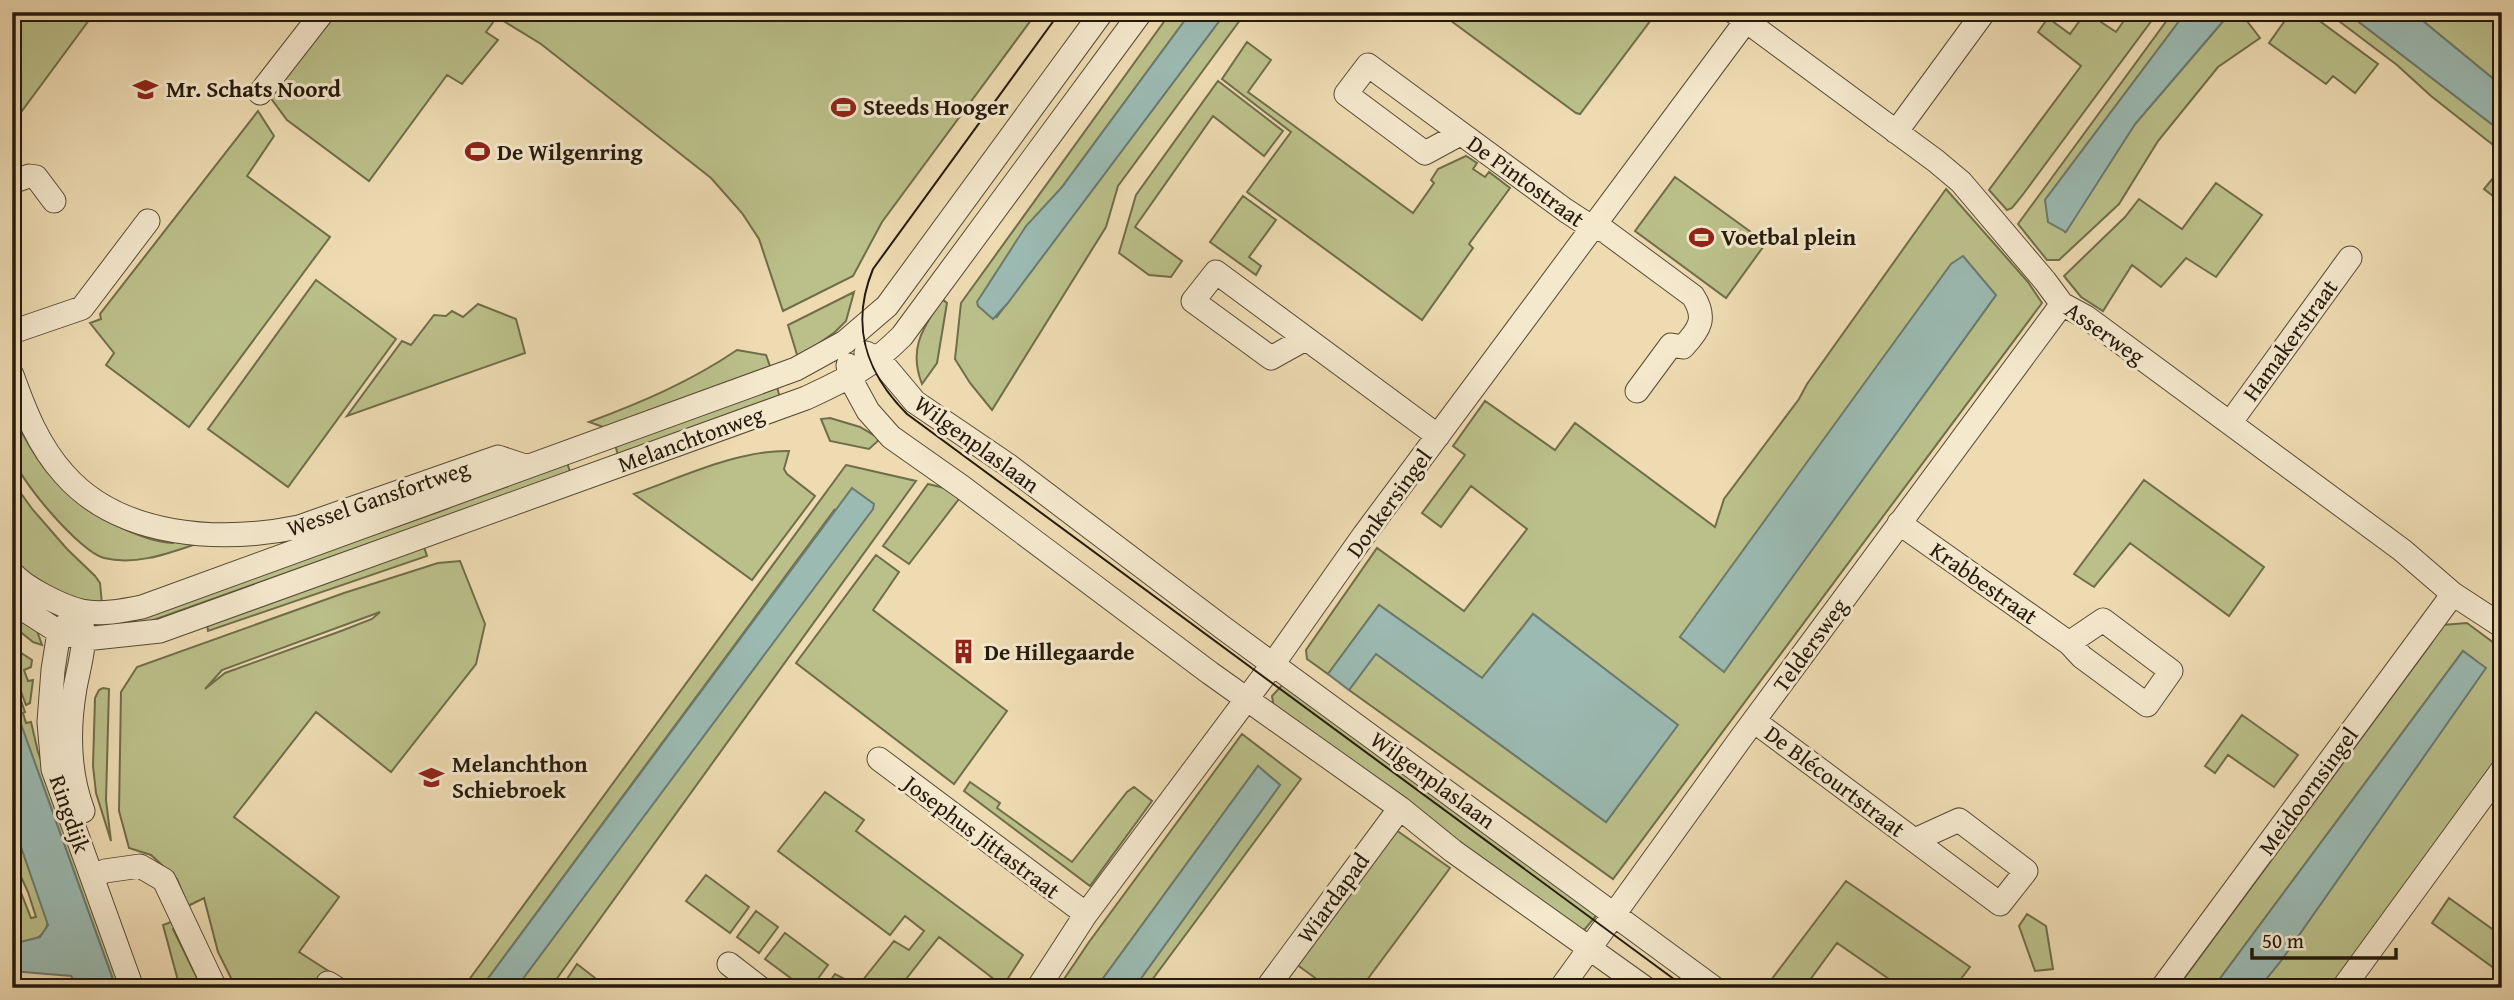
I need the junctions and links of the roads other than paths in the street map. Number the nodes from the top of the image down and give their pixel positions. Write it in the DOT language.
graph roads {
  1 [pos="323,12"];
  2 [pos="1102,12"];
  3 [pos="1141,12"];
  4 [pos="1984,12"];
  5 [pos="1740,17"];
  6 [pos="260,93"];
  7 [pos="1896,132"];
  8 [pos="1460,134"];
  9 [pos="12,181"];
  10 [pos="54,201"];
  11 [pos="148,221"];
  12 [pos="1591,228"];
  13 [pos="2350,258"];
  14 [pos="2062,304"];
  15 [pos="12,332"];
  16 [pos="1305,339"];
  17 [pos="845,342"];
  18 [pos="879,359"];
  19 [pos="12,375"];
  20 [pos="850,378"];
  21 [pos="1637,391"];
  22 [pos="2230,423"];
  23 [pos="1438,436"];
  24 [pos="525,466"];
  25 [pos="1899,523"];
  26 [pos="12,573"];
  27 [pos="2453,594"];
  28 [pos="12,602"];
  29 [pos="80,611"];
  30 [pos="2502,626"];
  31 [pos="59,632"];
  32 [pos="85,639"];
  33 [pos="2069,643"];
  34 [pos="1273,664"];
  35 [pos="1247,698"];
  36 [pos="1754,721"];
  37 [pos="879,759"];
  38 [pos="2502,770"];
  39 [pos="1400,808"];
  40 [pos="1915,840"];
  41 [pos="98,874"];
  42 [pos="1086,914"];
  43 [pos="1614,914"];
  44 [pos="1591,948"];
  45 [pos="729,964"];
  46 [pos="132,988"];
  47 [pos="147,988"];
  48 [pos="215,988"];
  49 [pos="760,988"];
  50 [pos="1038,988"];
  51 [pos="1267,988"];
  52 [pos="1561,988"];
  53 [pos="1645,988"];
  54 [pos="1714,988"];
  55 [pos="2162,988"];
  56 [pos="2343,988"];
  1 -- 6 [label="street"];
  2 -- 17 [label="street, Melanchtonweg"];
  3 -- 18 [label="street, Melanchtonweg"];
  4 -- 7 [label="street"];
  5 -- 7 [label="street, Asserweg"];
  5 -- 12 [label="street, Donkersingel"];
  7 -- 14 [label="street, Asserweg"];
  8 -- 8 [label="street, De Pintostraat"];
  8 -- 12 [label="street, De Pintostraat"];
  9 -- 10 [label="street"];
  11 -- 15 [label="street"];
  12 -- 21 [label="street, De Pintostraat"];
  12 -- 23 [label="street, Donkersingel"];
  13 -- 22 [label="street, Hamakerstraat"];
  14 -- 22 [label="street, Asserweg"];
  14 -- 25 [label="street, Teldersweg"];
  16 -- 23 [label="street"];
  17 -- 18 [label="street, Wilgenplaslaan"];
  17 -- 20 [label="street, Wilgenplaslaan"];
  17 -- 24 [label="street, Melanchtonweg"];
  18 -- 20 [label="street, Melanchtonweg"];
  18 -- 34 [label="street, Wilgenplaslaan"];
  19 -- 24 [label="street, Wessel Gansfortweg"];
  20 -- 32 [label="street, Melanchtonweg"];
  20 -- 35 [label="street, Wilgenplaslaan"];
  22 -- 27 [label="street, Asserweg"];
  23 -- 34 [label="street, Donkersingel"];
  24 -- 29 [label="street, Melanchtonweg"];
  25 -- 33 [label="street, Krabbestraat"];
  25 -- 36 [label="street, Teldersweg"];
  26 -- 29 [label="street"];
  27 -- 30 [label="street, Asserweg"];
  27 -- 55 [label="street, Meidoornsingel"];
  28 -- 31 [label="street"];
  29 -- 31 [label="street"];
  29 -- 32 [label="street, Ringdijk"];
  31 -- 32 [label="street"];
  31 -- 41 [label="street, Ringdijk"];
  32 -- 41 [label="street, Ringdijk"];
  34 -- 35 [label="street, Donkersingel"];
  34 -- 43 [label="street, Wilgenplaslaan"];
  35 -- 39 [label="street, Wilgenplaslaan"];
  35 -- 42 [label="street, Donkersingel"];
  36 -- 40 [label="street, De Blécourtstraat"];
  36 -- 43 [label="street, Teldersweg"];
  37 -- 42 [label="street, Josephus Jittastraat"];
  38 -- 56 [label="street"];
  39 -- 44 [label="street, Wilgenplaslaan"];
  39 -- 51 [label="street, Wiardapad"];
  41 -- 46 [label="street, Ringdijk"];
  41 -- 47 [label="street, Ringdijk"];
  41 -- 48 [label="street"];
  42 -- 50 [label="street, Donkersingel"];
  43 -- 44 [label="street, Teldersweg"];
  43 -- 54 [label="street, Wilgenplaslaan"];
  44 -- 52 [label="street, Teldersweg"];
  44 -- 53 [label="street, Wilgenplaslaan"];
  45 -- 49 [label="street"];
}
